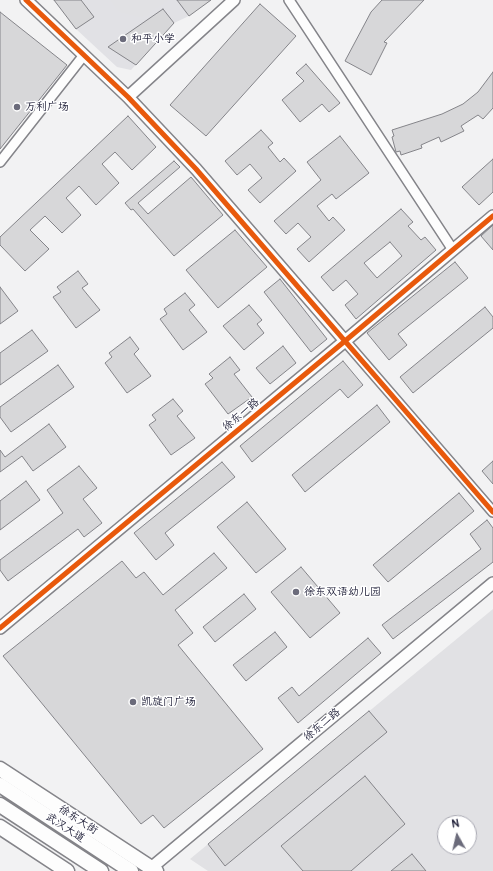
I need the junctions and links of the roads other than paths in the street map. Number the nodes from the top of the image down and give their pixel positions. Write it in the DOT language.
graph roads {
  1 [pos="26,0"];
  2 [pos="234,0"];
  3 [pos="289,0"];
  4 [pos="84,55"];
  5 [pos="128,97"];
  6 [pos="0,162"];
  7 [pos="493,216"];
  8 [pos="453,250"];
  9 [pos="345,341"];
  10 [pos="493,512"];
  11 [pos="493,583"];
  12 [pos="0,628"];
  13 [pos="0,769"];
  14 [pos="0,785"];
  15 [pos="0,805"];
  16 [pos="0,827"];
  17 [pos="154,870"];
  18 [pos="67,871"];
  19 [pos="101,871"];
  20 [pos="131,871"];
  1 -- 4 [label="street"];
  2 -- 5 [label="street"];
  3 -- 8 [label="street"];
  4 -- 5 [label="street"];
  4 -- 6 [label="street"];
  5 -- 9 [label="street"];
  7 -- 8 [label="street, 徐东一路"];
  8 -- 9 [label="street, 徐东一路"];
  9 -- 10 [label="street"];
  9 -- 12 [label="street, 徐东一路"];
  11 -- 17 [label="street, 徐东二路"];
  13 -- 17 [label="main road, 徐东大街"];
  14 -- 20 [label="main road, 武汉大道"];
  15 -- 19 [label="main road, 武汉大道"];
  16 -- 18 [label="main road"];
}
